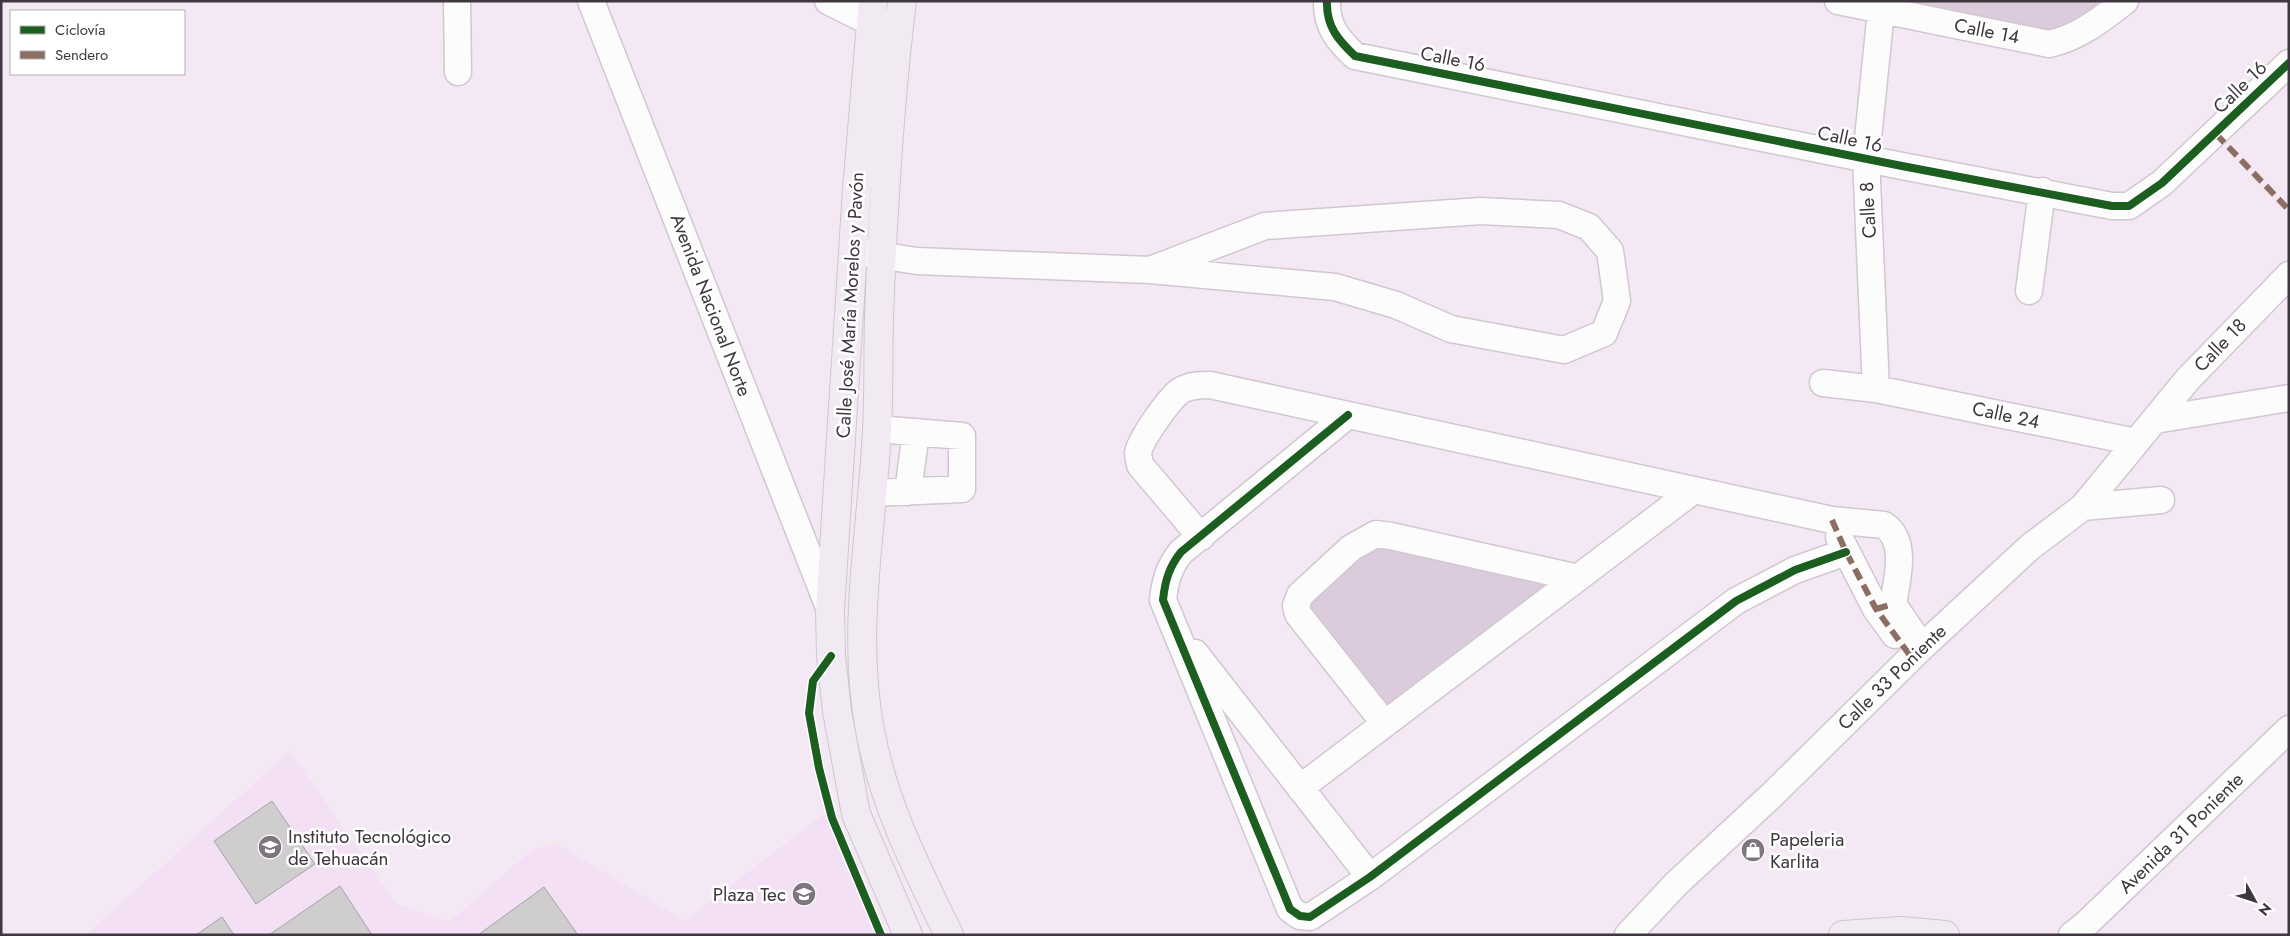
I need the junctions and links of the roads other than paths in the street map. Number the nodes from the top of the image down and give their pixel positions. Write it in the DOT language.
graph roads {
  1 [pos="457,1"];
  2 [pos="591,1"];
  3 [pos="828,1"];
  4 [pos="1328,1"];
  5 [pos="1838,1"];
  6 [pos="2125,1"];
  7 [pos="1882,6"];
  8 [pos="872,11"];
  9 [pos="901,14"];
  10 [pos="2289,62"];
  11 [pos="458,72"];
  12 [pos="1866,158"];
  13 [pos="2042,191"];
  14 [pos="853,252"];
  15 [pos="882,256"];
  16 [pos="1150,270"];
  17 [pos="2289,275"];
  18 [pos="2029,291"];
  19 [pos="1823,383"];
  20 [pos="1876,389"];
  21 [pos="2289,398"];
  22 [pos="1348,415"];
  23 [pos="2155,420"];
  24 [pos="877,429"];
  25 [pos="916,432"];
  26 [pos="2136,442"];
  27 [pos="1694,490"];
  28 [pos="908,492"];
  29 [pos="873,493"];
  30 [pos="2161,500"];
  31 [pos="2083,507"];
  32 [pos="1832,520"];
  33 [pos="1202,536"];
  34 [pos="1846,552"];
  35 [pos="1578,578"];
  36 [pos="1884,607"];
  37 [pos="830,610"];
  38 [pos="1174,626"];
  39 [pos="1917,652"];
  40 [pos="1385,724"];
  41 [pos="2289,729"];
  42 [pos="1300,788"];
  43 [pos="1370,877"];
  44 [pos="908,935"];
  45 [pos="949,935"];
  46 [pos="1628,935"];
  47 [pos="1843,935"];
  48 [pos="1945,935"];
  49 [pos="2072,935"];
  1 -- 11 [label="street"];
  2 -- 37 [label="street, Avenida Nacional Norte"];
  3 -- 8 [label="street"];
  4 -- 12 [label="street, Calle 16"];
  5 -- 7 [label="street, Calle 14"];
  6 -- 7 [label="street, Calle 14"];
  7 -- 12 [label="street, Calle 8"];
  8 -- 9 [label="street"];
  8 -- 14 [label="main road, Calle José María Morelos y Pavón"];
  9 -- 15 [label="main road, Calle José María Morelos y Pavón"];
  10 -- 13 [label="street, Calle 16"];
  12 -- 13 [label="street, Calle 16"];
  12 -- 20 [label="street, Calle 8"];
  13 -- 18 [label="street"];
  14 -- 15 [label="street"];
  14 -- 37 [label="main road, Calle José María Morelos y Pavón"];
  15 -- 16 [label="street"];
  15 -- 24 [label="main road, Calle José María Morelos y Pavón"];
  16 -- 16 [label="street"];
  17 -- 23 [label="street, Calle 18"];
  19 -- 20 [label="street, Calle 24"];
  20 -- 26 [label="street, Calle 24"];
  21 -- 23 [label="street"];
  22 -- 27 [label="street"];
  22 -- 33 [label="street"];
  22 -- 33 [label="street"];
  23 -- 26 [label="street, Calle 33 Poniente"];
  24 -- 25 [label="street"];
  24 -- 29 [label="main road, Calle José María Morelos y Pavón"];
  25 -- 28 [label="street"];
  25 -- 28 [label="street"];
  26 -- 31 [label="street, Calle 33 Poniente"];
  27 -- 32 [label="street"];
  27 -- 35 [label="street"];
  28 -- 29 [label="street"];
  29 -- 45 [label="main road, Calle José María Morelos y Pavón"];
  30 -- 31 [label="street"];
  31 -- 39 [label="street, Calle 33 Poniente"];
  32 -- 34 [label="street"];
  32 -- 36 [label="street"];
  33 -- 38 [label="street"];
  34 -- 36 [label="street"];
  34 -- 43 [label="street"];
  35 -- 40 [label="street"];
  35 -- 40 [label="street"];
  36 -- 39 [label="street"];
  37 -- 44 [label="main road, Calle José María Morelos y Pavón"];
  38 -- 42 [label="street"];
  38 -- 43 [label="street"];
  39 -- 46 [label="street, Calle 33 Poniente"];
  40 -- 42 [label="street"];
  41 -- 49 [label="street, Avenida 31 Poniente"];
  42 -- 43 [label="street"];
  47 -- 48 [label="main road"];
}
